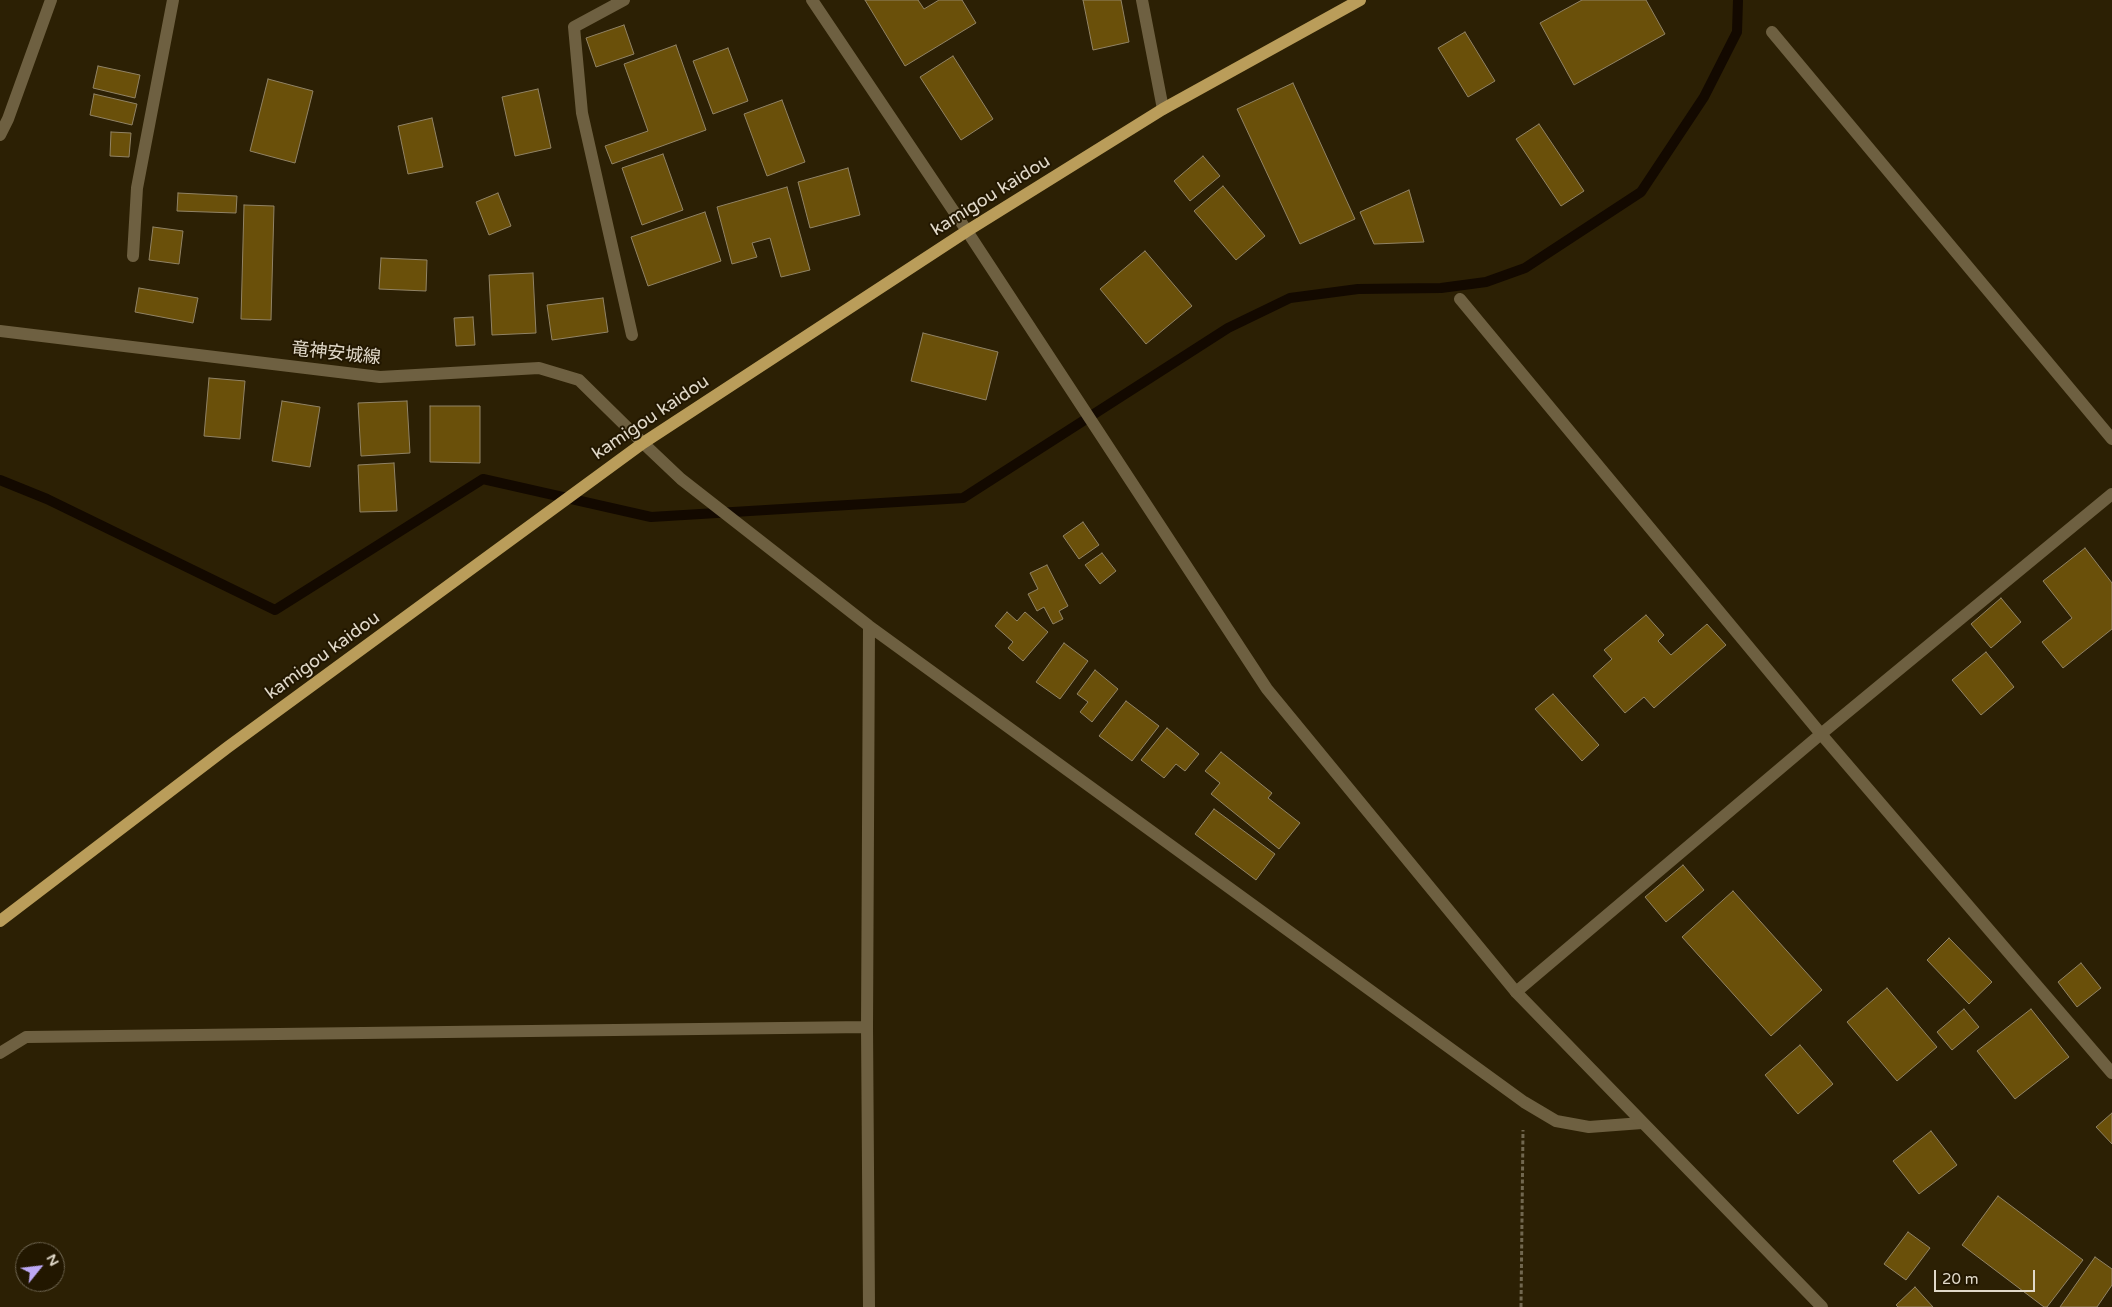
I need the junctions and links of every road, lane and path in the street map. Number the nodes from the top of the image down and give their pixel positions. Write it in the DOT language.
graph roads {
  1 [pos="51,0"];
  2 [pos="173,0"];
  3 [pos="624,0"];
  4 [pos="812,0"];
  5 [pos="1142,0"];
  6 [pos="1360,0"];
  7 [pos="1772,32"];
  8 [pos="1163,109"];
  9 [pos="4,117"];
  10 [pos="0,135"];
  11 [pos="966,232"];
  12 [pos="133,256"];
  13 [pos="1460,300"];
  14 [pos="0,331"];
  15 [pos="632,335"];
  16 [pos="2112,439"];
  17 [pos="643,443"];
  18 [pos="2112,494"];
  19 [pos="869,626"];
  20 [pos="1821,734"];
  21 [pos="0,921"];
  22 [pos="1516,992"];
  23 [pos="867,1027"];
  24 [pos="0,1053"];
  25 [pos="2112,1073"];
  26 [pos="1524,1102"];
  27 [pos="1642,1123"];
  28 [pos="869,1307"];
  29 [pos="1521,1307"];
  30 [pos="1822,1307"];
  1 -- 9 [label="street"];
  2 -- 12 [label="street"];
  3 -- 15 [label="street"];
  4 -- 11 [label="street"];
  5 -- 8 [label="street"];
  6 -- 8 [label="main road, kamigou kaidou"];
  7 -- 16 [label="street"];
  8 -- 11 [label="main road, kamigou kaidou"];
  9 -- 10 [label="street"];
  11 -- 17 [label="main road, kamigou kaidou"];
  11 -- 22 [label="street"];
  13 -- 20 [label="street"];
  14 -- 17 [label="street, 竜神安城線"];
  17 -- 19 [label="street, 竜神安城線"];
  17 -- 21 [label="main road, kamigou kaidou"];
  18 -- 20 [label="street"];
  19 -- 23 [label="street"];
  19 -- 26 [label="street, 竜神安城線"];
  20 -- 22 [label="street"];
  20 -- 25 [label="street"];
  22 -- 27 [label="street"];
  23 -- 24 [label="street"];
  23 -- 28 [label="street"];
  26 -- 27 [label="street, 竜神安城線"];
  26 -- 29 [label="path"];
  27 -- 30 [label="street"];
}
